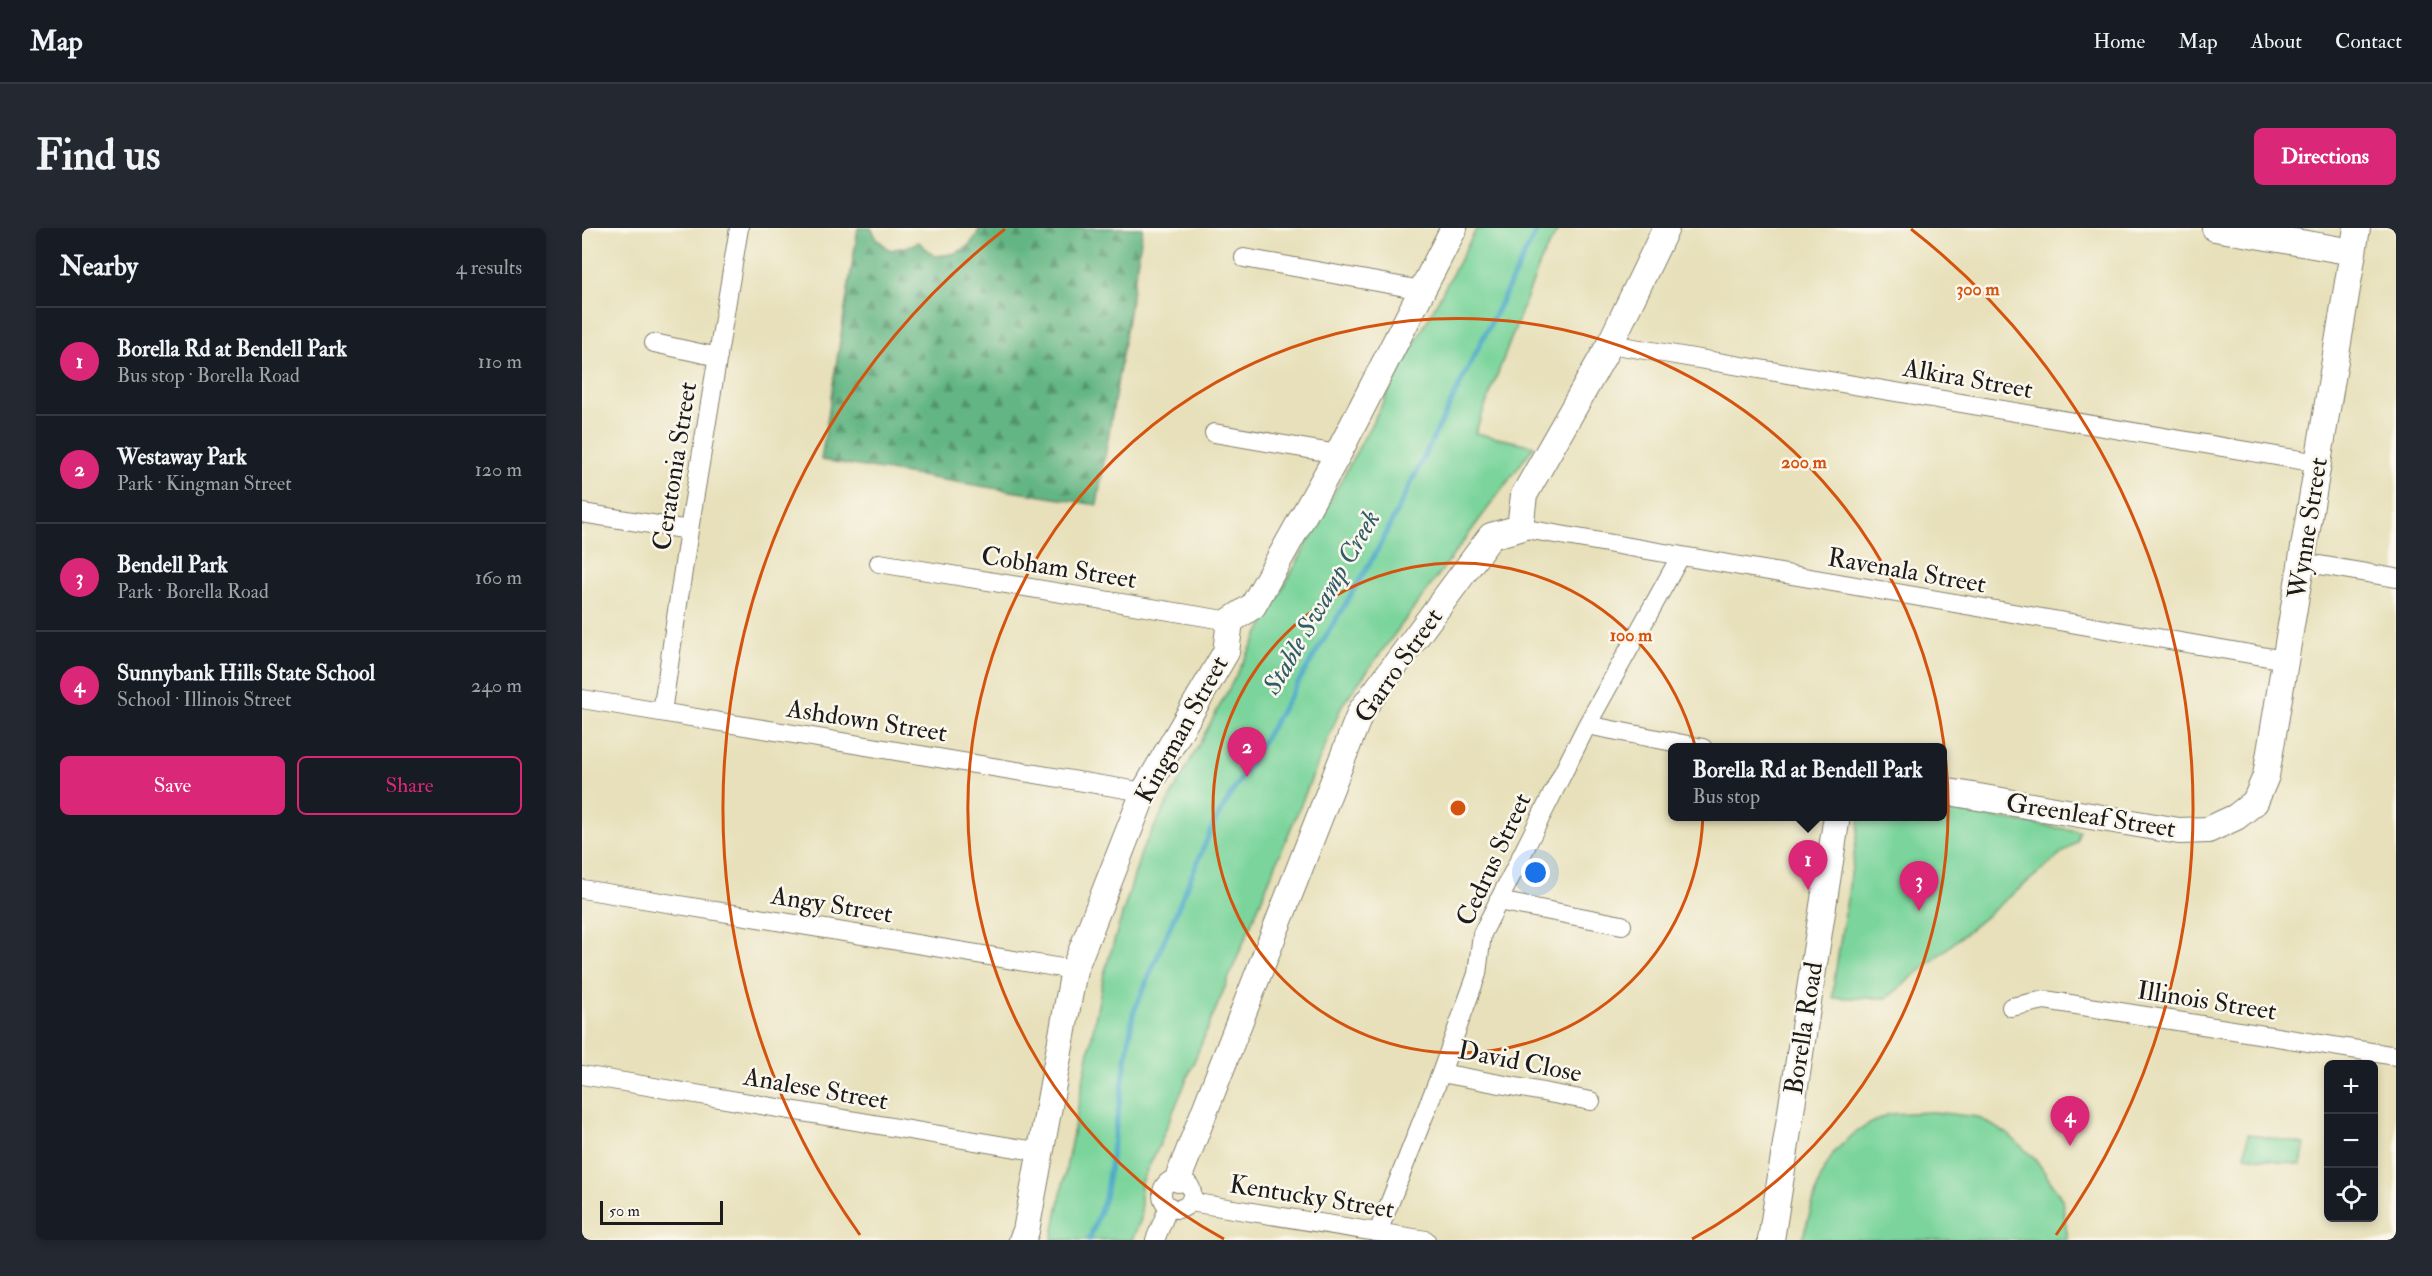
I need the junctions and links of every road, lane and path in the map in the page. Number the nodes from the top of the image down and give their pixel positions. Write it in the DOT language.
graph roads {
  1 [pos="739,228"];
  2 [pos="1454,228"];
  3 [pos="1666,228"];
  4 [pos="2215,228"];
  5 [pos="2355,240"];
  6 [pos="1244,258"];
  7 [pos="1422,290"];
  8 [pos="654,343"];
  9 [pos="1610,344"];
  10 [pos="718,357"];
  11 [pos="1214,433"];
  12 [pos="1338,454"];
  13 [pos="2318,463"];
  14 [pos="582,513"];
  15 [pos="1520,528"];
  16 [pos="689,530"];
  17 [pos="1680,557"];
  18 [pos="2302,562"];
  19 [pos="879,563"];
  20 [pos="2396,578"];
  21 [pos="1230,621"];
  22 [pos="2285,660"];
  23 [pos="582,699"];
  24 [pos="662,712"];
  25 [pos="1587,725"];
  26 [pos="1682,743"];
  27 [pos="1144,792"];
  28 [pos="1947,792"];
  29 [pos="2236,817"];
  30 [pos="1836,821"];
  31 [pos="582,889"];
  32 [pos="1498,901"];
  33 [pos="1622,926"];
  34 [pos="1074,970"];
  35 [pos="2011,1007"];
  36 [pos="2396,1056"];
  37 [pos="1441,1073"];
  38 [pos="582,1075"];
  39 [pos="1591,1101"];
  40 [pos="1041,1152"];
  41 [pos="1178,1179"];
  42 [pos="1190,1202"];
  43 [pos="1169,1206"];
  44 [pos="1378,1232"];
  45 [pos="1022,1240"];
  46 [pos="1155,1240"];
  47 [pos="1426,1240"];
  48 [pos="1771,1240"];
  1 -- 10 [label="street, Ceratonia Street"];
  2 -- 7 [label="street, Kingman Street"];
  3 -- 9 [label="street"];
  4 -- 5 [label="street"];
  5 -- 13 [label="street, Wynne Street"];
  6 -- 7 [label="street"];
  7 -- 12 [label="street, Kingman Street"];
  8 -- 10 [label="street"];
  9 -- 13 [label="street, Alkira Street"];
  9 -- 15 [label="street"];
  10 -- 16 [label="street, Ceratonia Street"];
  11 -- 12 [label="street"];
  12 -- 21 [label="street, Kingman Street"];
  13 -- 18 [label="street, Wynne Street"];
  14 -- 16 [label="street"];
  15 -- 17 [label="street, Ravenala Street"];
  15 -- 41 [label="street, Garro Street"];
  16 -- 24 [label="street, Ceratonia Street"];
  17 -- 22 [label="street, Ravenala Street"];
  17 -- 25 [label="street, Cedrus Street"];
  18 -- 20 [label="street"];
  18 -- 22 [label="street, Wynne Street"];
  19 -- 21 [label="street, Cobham Street"];
  21 -- 27 [label="street, Kingman Street"];
  22 -- 29 [label="street, Wynne Street"];
  23 -- 24 [label="street, Ashdown Street"];
  24 -- 27 [label="street, Ashdown Street"];
  25 -- 26 [label="street"];
  25 -- 32 [label="street, Cedrus Street"];
  27 -- 34 [label="street, Kingman Street"];
  28 -- 29 [label="street, Greenleaf Street"];
  30 -- 48 [label="street, Borella Road"];
  31 -- 34 [label="street, Angy Street"];
  32 -- 33 [label="street"];
  32 -- 37 [label="street, Cedrus Street"];
  34 -- 40 [label="street, Kingman Street"];
  35 -- 36 [label="street, Illinois Street"];
  37 -- 39 [label="street, David Close"];
  37 -- 44 [label="street, Cedrus Street"];
  38 -- 40 [label="street, Analese Street"];
  40 -- 45 [label="street, Kingman Street"];
  41 -- 42 [label="street"];
  41 -- 43 [label="street"];
  42 -- 43 [label="street"];
  42 -- 44 [label="street, Kentucky Street"];
  43 -- 46 [label="street"];
  44 -- 47 [label="street, Kentucky Street"];
}
